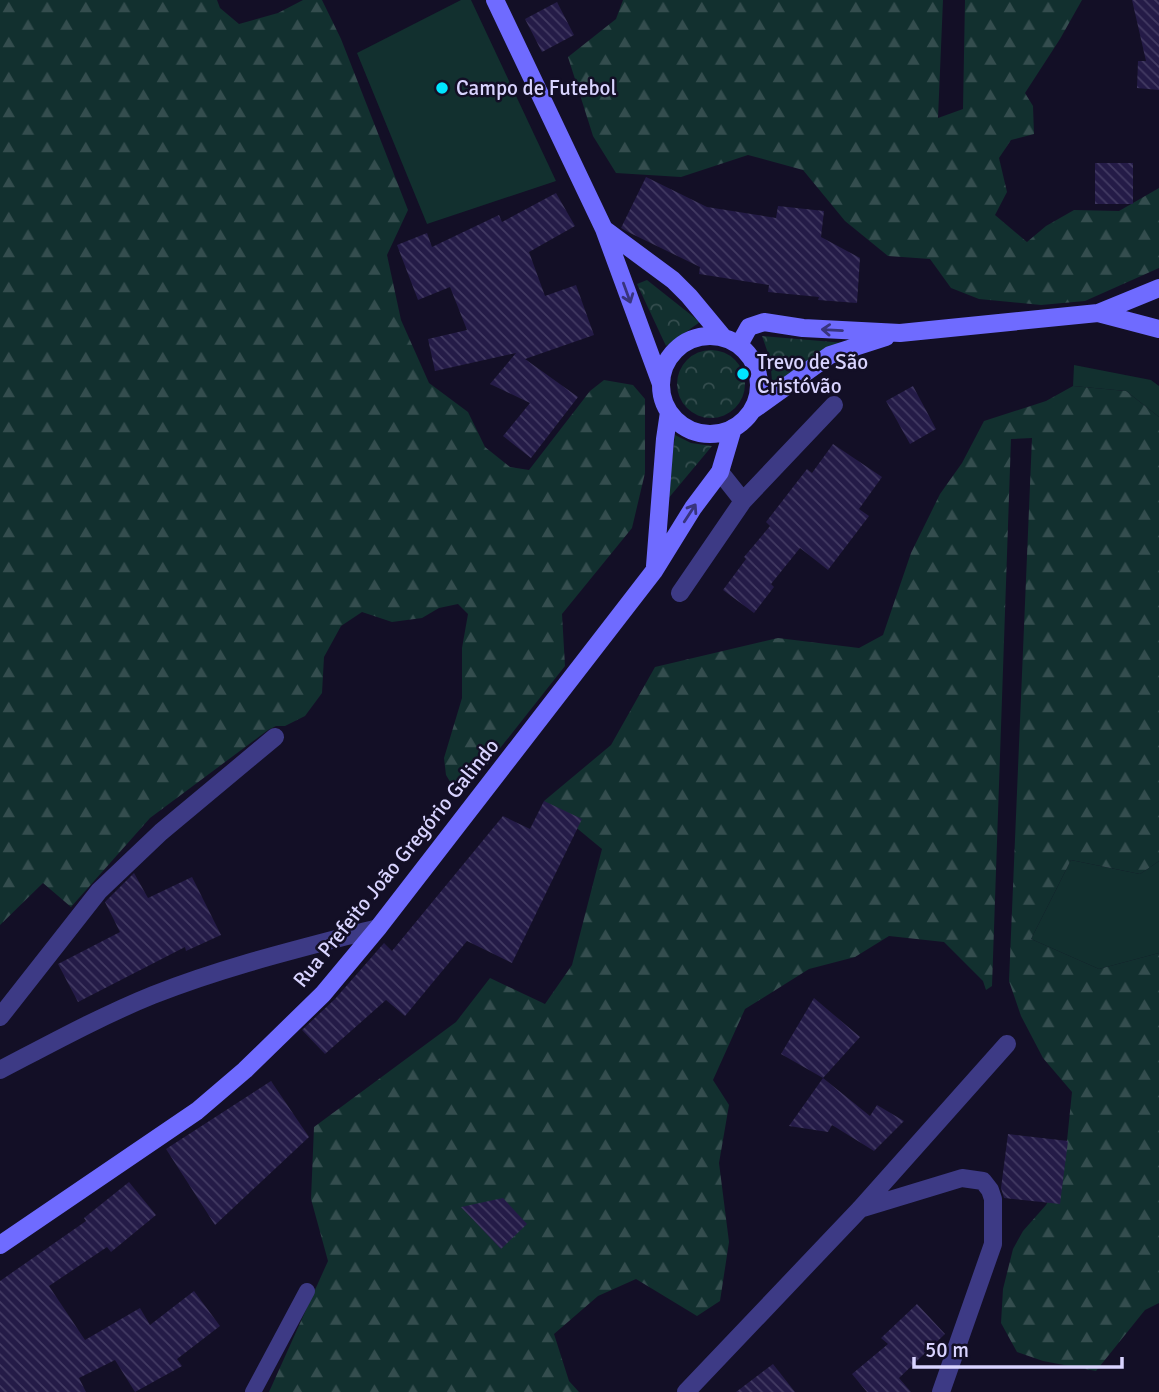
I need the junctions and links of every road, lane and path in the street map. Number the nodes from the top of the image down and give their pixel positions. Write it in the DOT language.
graph roads {
  1 [pos="495,0"];
  2 [pos="604,229"];
  3 [pos="1159,288"];
  4 [pos="1098,313"];
  5 [pos="1159,329"];
  6 [pos="900,332"];
  7 [pos="731,341"];
  8 [pos="661,384"];
  9 [pos="834,405"];
  10 [pos="752,411"];
  11 [pos="669,412"];
  12 [pos="733,428"];
  13 [pos="720,472"];
  14 [pos="743,501"];
  15 [pos="654,571"];
  16 [pos="680,593"];
  17 [pos="275,737"];
  18 [pos="378,928"];
  19 [pos="0,1017"];
  20 [pos="1007,1044"];
  21 [pos="0,1070"];
  22 [pos="860,1209"];
  23 [pos="0,1245"];
  24 [pos="307,1291"];
  25 [pos="253,1392"];
  26 [pos="686,1392"];
  27 [pos="941,1392"];
  1 -- 2 [label="main road"];
  2 -- 7 [label="main road"];
  2 -- 8 [label="main road, one-way"];
  3 -- 4 [label="main road"];
  4 -- 5 [label="main road"];
  4 -- 6 [label="main road"];
  6 -- 7 [label="main road, one-way"];
  6 -- 10 [label="main road"];
  7 -- 8 [label="main road"];
  7 -- 10 [label="main road"];
  8 -- 11 [label="main road"];
  9 -- 14 [label="street"];
  10 -- 12 [label="main road"];
  11 -- 12 [label="main road"];
  11 -- 15 [label="main road"];
  12 -- 13 [label="main road"];
  13 -- 14 [label="street"];
  15 -- 13 [label="main road, Rua Prefeito João Gregório Galindo, one-way"];
  14 -- 16 [label="street"];
  15 -- 18 [label="main road, Rua Prefeito João Gregório Galindo"];
  17 -- 19 [label="street"];
  18 -- 21 [label="street"];
  18 -- 23 [label="main road, Rua Prefeito João Gregório Galindo"];
  20 -- 22 [label="street"];
  22 -- 26 [label="street"];
  22 -- 27 [label="street"];
  24 -- 25 [label="lane"];
}
